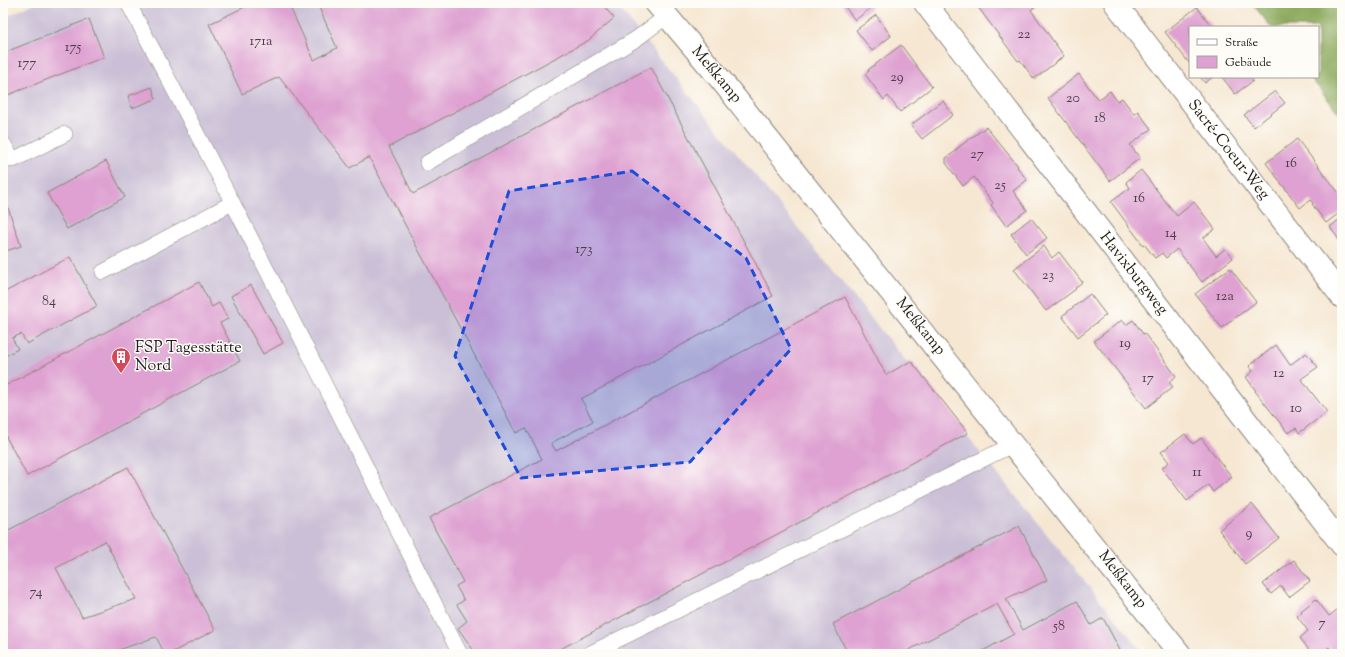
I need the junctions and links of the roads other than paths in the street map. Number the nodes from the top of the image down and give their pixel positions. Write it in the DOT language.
graph roads {
  1 [pos="128,3"];
  2 [pos="925,3"];
  3 [pos="1115,3"];
  4 [pos="661,9"];
  5 [pos="65,134"];
  6 [pos="3,143"];
  7 [pos="427,163"];
  8 [pos="232,203"];
  9 [pos="103,272"];
  10 [pos="1342,297"];
  11 [pos="1014,444"];
  12 [pos="1342,544"];
  13 [pos="460,654"];
  14 [pos="589,654"];
  15 [pos="1180,654"];
  1 -- 8 [label="lane"];
  2 -- 12 [label="street, Havixburgweg"];
  3 -- 10 [label="street, Sacré-Coeur-Weg"];
  4 -- 7 [label="lane"];
  4 -- 11 [label="street, Meßkamp"];
  5 -- 6 [label="lane"];
  8 -- 9 [label="lane"];
  8 -- 13 [label="lane"];
  11 -- 14 [label="lane"];
  11 -- 15 [label="street, Meßkamp"];
}
